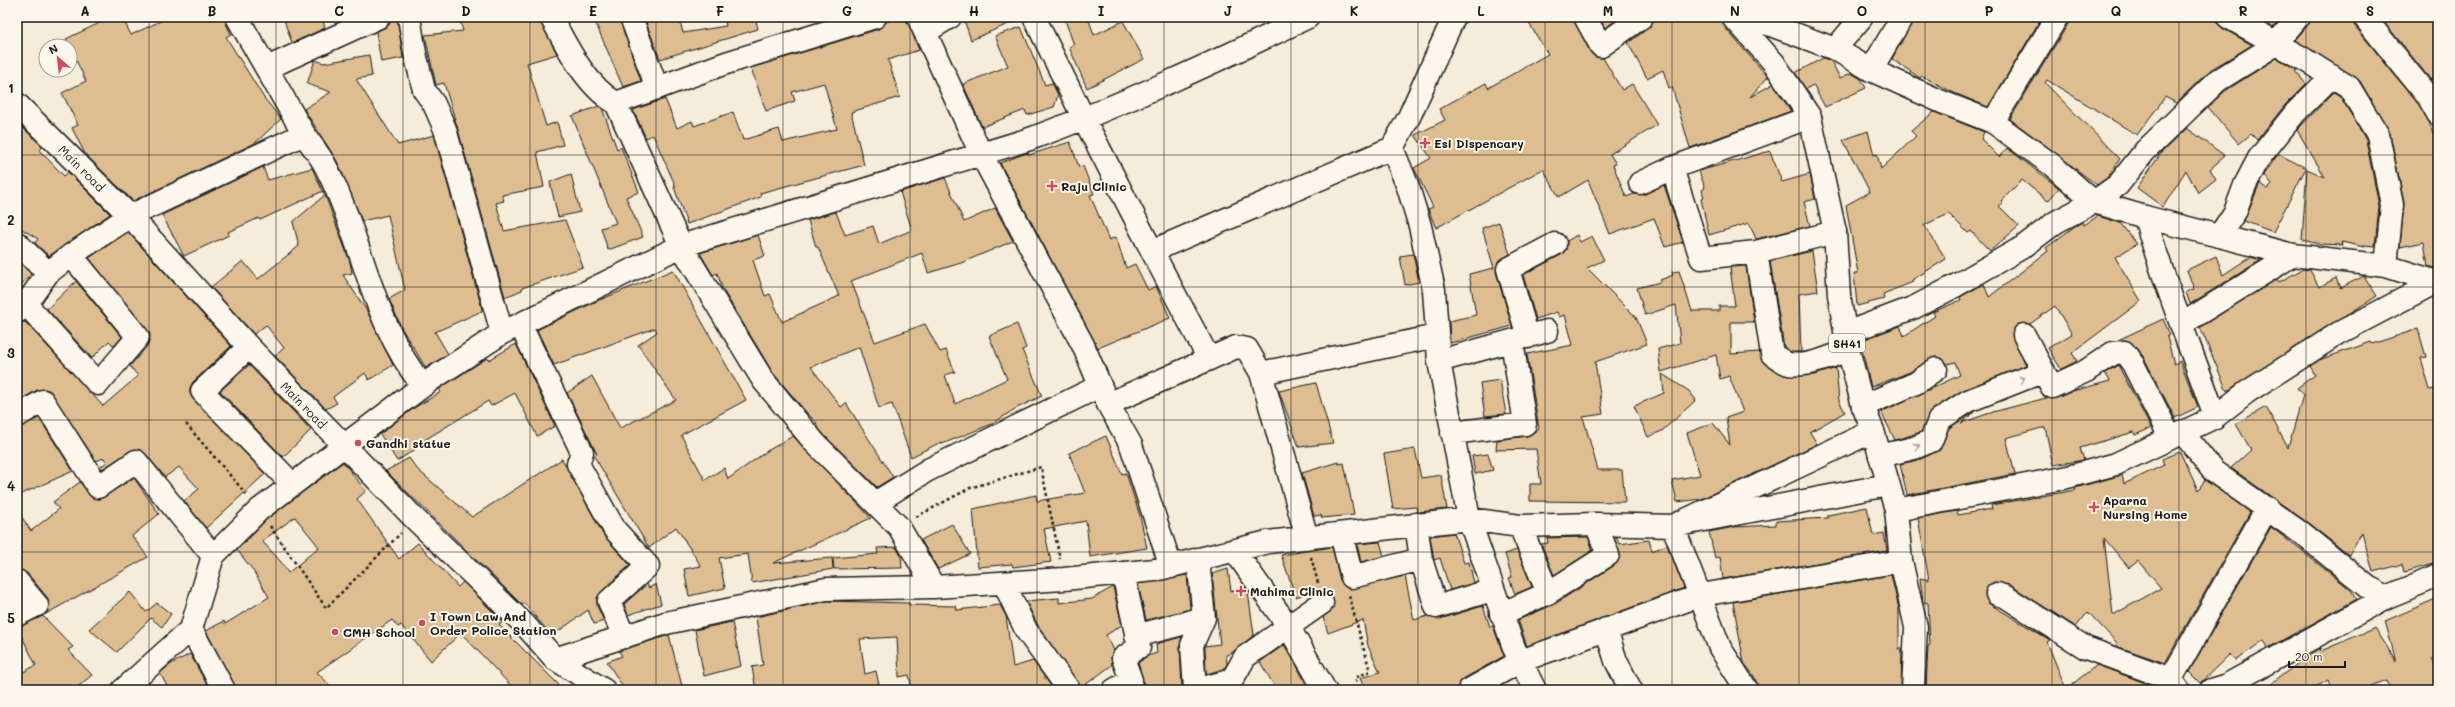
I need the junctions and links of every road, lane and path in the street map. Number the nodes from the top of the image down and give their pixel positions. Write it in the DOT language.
graph roads {
  1 [pos="237,17"];
  2 [pos="379,17"];
  3 [pos="409,17"];
  4 [pos="551,17"];
  5 [pos="631,17"];
  6 [pos="950,17"];
  7 [pos="1034,17"];
  8 [pos="1308,17"];
  9 [pos="1454,17"];
  10 [pos="1585,17"];
  11 [pos="1642,17"];
  12 [pos="1862,17"];
  13 [pos="1902,17"];
  14 [pos="2057,17"];
  15 [pos="2228,17"];
  16 [pos="2298,17"];
  17 [pos="2364,17"];
  18 [pos="871,18"];
  19 [pos="1734,18"];
  20 [pos="1772,21"];
  21 [pos="824,25"];
  22 [pos="922,25"];
  23 [pos="1272,25"];
  24 [pos="2275,45"];
  25 [pos="1835,49"];
  26 [pos="267,68"];
  27 [pos="1870,70"];
  28 [pos="2332,76"];
  29 [pos="657,88"];
  30 [pos="2435,101"];
  31 [pos="616,103"];
  32 [pos="17,104"];
  33 [pos="1810,116"];
  34 [pos="1084,119"];
  35 [pos="1993,122"];
  36 [pos="304,134"];
  37 [pos="1392,148"];
  38 [pos="981,154"];
  39 [pos="1672,168"];
  40 [pos="1640,183"];
  41 [pos="2094,202"];
  42 [pos="130,216"];
  43 [pos="2145,217"];
  44 [pos="1835,232"];
  45 [pos="2219,236"];
  46 [pos="17,243"];
  47 [pos="1555,244"];
  48 [pos="681,246"];
  49 [pos="1152,251"];
  50 [pos="1756,252"];
  51 [pos="71,255"];
  52 [pos="2293,255"];
  53 [pos="2386,266"];
  54 [pos="48,273"];
  55 [pos="2438,283"];
  56 [pos="22,308"];
  57 [pos="2182,324"];
  58 [pos="511,328"];
  59 [pos="2024,335"];
  60 [pos="1436,336"];
  61 [pos="1529,337"];
  62 [pos="1847,341"];
  63 [pos="249,347"];
  64 [pos="1209,358"];
  65 [pos="1439,361"];
  66 [pos="1936,369"];
  67 [pos="2044,370"];
  68 [pos="1261,373"];
  69 [pos="423,386"];
  70 [pos="1104,394"];
  71 [pos="1863,406"];
  72 [pos="17,416"];
  73 [pos="2215,417"];
  74 [pos="186,424"];
  75 [pos="1873,431"];
  76 [pos="1452,433"];
  77 [pos="2176,435"];
  78 [pos="343,446"];
  79 [pos="1880,456"];
  80 [pos="292,484"];
  81 [pos="1888,486"];
  82 [pos="875,503"];
  83 [pos="2267,508"];
  84 [pos="259,510"];
  85 [pos="1896,510"];
  86 [pos="415,519"];
  87 [pos="1469,519"];
  88 [pos="1416,524"];
  89 [pos="1596,524"];
  90 [pos="1520,526"];
  91 [pos="1673,526"];
  92 [pos="899,527"];
  93 [pos="1341,534"];
  94 [pos="1307,538"];
  95 [pos="1234,550"];
  96 [pos="213,556"];
  97 [pos="1198,559"];
  98 [pos="1421,559"];
  99 [pos="1901,561"];
  100 [pos="1172,567"];
  101 [pos="1123,573"];
  102 [pos="2438,576"];
  103 [pos="1064,579"];
  104 [pos="17,581"];
  105 [pos="1004,583"];
  106 [pos="934,587"];
  107 [pos="1492,590"];
  108 [pos="1548,593"];
  109 [pos="1997,594"];
  110 [pos="1701,595"];
  111 [pos="2387,597"];
  112 [pos="1322,603"];
  113 [pos="1501,614"];
  114 [pos="17,615"];
  115 [pos="1204,618"];
  116 [pos="1288,626"];
  117 [pos="1606,629"];
  118 [pos="191,630"];
  119 [pos="1136,636"];
  120 [pos="624,637"];
  121 [pos="555,659"];
  122 [pos="1521,661"];
  123 [pos="1233,685"];
  124 [pos="2175,685"];
  125 [pos="123,690"];
  126 [pos="224,690"];
  127 [pos="604,690"];
  128 [pos="1069,690"];
  129 [pos="1114,690"];
  130 [pos="1195,690"];
  131 [pos="1325,690"];
  132 [pos="1360,690"];
  133 [pos="1469,690"];
  134 [pos="1534,690"];
  135 [pos="1631,690"];
  136 [pos="1746,690"];
  137 [pos="1913,690"];
  138 [pos="2211,690"];
  1 -- 26 [label="street"];
  2 -- 26 [label="street"];
  3 -- 58 [label="street"];
  4 -- 31 [label="street"];
  5 -- 29 [label="street"];
  6 -- 22 [label="street"];
  7 -- 34 [label="street"];
  8 -- 23 [label="street"];
  9 -- 37 [label="street"];
  10 -- 11 [label="street"];
  12 -- 25 [label="street"];
  13 -- 27 [label="street"];
  14 -- 35 [label="street"];
  15 -- 24 [label="street"];
  16 -- 24 [label="street"];
  17 -- 30 [label="street"];
  18 -- 21 [label="street"];
  19 -- 20 [label="street"];
  19 -- 33 [label="street, SH41"];
  20 -- 25 [label="street"];
  21 -- 29 [label="street"];
  22 -- 38 [label="street"];
  23 -- 34 [label="street"];
  24 -- 28 [label="street"];
  24 -- 41 [label="street"];
  25 -- 27 [label="street"];
  26 -- 36 [label="street"];
  27 -- 35 [label="street"];
  28 -- 45 [label="street"];
  28 -- 53 [label="street"];
  29 -- 31 [label="street"];
  31 -- 48 [label="street"];
  32 -- 42 [label="street, Main road"];
  33 -- 39 [label="street"];
  33 -- 44 [label="street, SH41"];
  34 -- 38 [label="street"];
  34 -- 49 [label="street"];
  35 -- 41 [label="street"];
  36 -- 42 [label="street"];
  36 -- 69 [label="street"];
  37 -- 49 [label="street"];
  37 -- 60 [label="street"];
  38 -- 48 [label="street"];
  38 -- 70 [label="street"];
  39 -- 40 [label="street"];
  39 -- 50 [label="street"];
  41 -- 43 [label="street"];
  41 -- 62 [label="street"];
  42 -- 51 [label="street"];
  42 -- 63 [label="street, Main road"];
  43 -- 45 [label="street"];
  43 -- 57 [label="street"];
  44 -- 50 [label="street"];
  44 -- 62 [label="street, SH41"];
  45 -- 52 [label="street"];
  46 -- 54 [label="street"];
  47 -- 61 [label="street"];
  48 -- 58 [label="street"];
  48 -- 82 [label="street"];
  49 -- 64 [label="street"];
  50 -- 62 [label="street"];
  51 -- 54 [label="street"];
  51 -- 56 [label="street"];
  52 -- 53 [label="street"];
  52 -- 57 [label="street"];
  53 -- 55 [label="street"];
  54 -- 56 [label="street"];
  55 -- 73 [label="street"];
  57 -- 73 [label="street"];
  58 -- 69 [label="street"];
  58 -- 120 [label="street"];
  59 -- 67 [label="street"];
  60 -- 65 [label="street"];
  60 -- 68 [label="street"];
  61 -- 65 [label="street"];
  61 -- 76 [label="street"];
  62 -- 71 [label="street, SH41"];
  63 -- 78 [label="street, Main road"];
  63 -- 80 [label="street"];
  64 -- 68 [label="street"];
  64 -- 70 [label="street"];
  65 -- 76 [label="street"];
  66 -- 71 [label="street"];
  67 -- 77 [label="street"];
  79 -- 67 [label="street, one-way"];
  68 -- 94 [label="street"];
  69 -- 78 [label="street"];
  70 -- 82 [label="street"];
  70 -- 100 [label="street"];
  71 -- 75 [label="street, SH41"];
  72 -- 96 [label="street"];
  73 -- 77 [label="street"];
  74 -- 84 [label="path"];
  75 -- 79 [label="street, SH41"];
  75 -- 91 [label="street"];
  76 -- 87 [label="street"];
  77 -- 83 [label="street"];
  77 -- 85 [label="street"];
  78 -- 80 [label="street"];
  78 -- 86 [label="street, Main road"];
  79 -- 81 [label="street, SH41"];
  80 -- 84 [label="street"];
  81 -- 85 [label="street, SH41"];
  81 -- 91 [label="street"];
  82 -- 92 [label="street"];
  83 -- 111 [label="street"];
  83 -- 124 [label="street"];
  84 -- 86 [label="path"];
  84 -- 96 [label="street"];
  85 -- 99 [label="street, SH41"];
  86 -- 121 [label="street, Main road"];
  87 -- 88 [label="street"];
  87 -- 90 [label="street"];
  87 -- 107 [label="street"];
  88 -- 93 [label="street"];
  88 -- 98 [label="street"];
  89 -- 90 [label="street"];
  89 -- 91 [label="street"];
  89 -- 108 [label="street"];
  90 -- 108 [label="street"];
  91 -- 110 [label="street"];
  92 -- 103 [label="path"];
  92 -- 106 [label="street"];
  93 -- 94 [label="street"];
  93 -- 98 [label="street"];
  94 -- 95 [label="street"];
  94 -- 112 [label="path"];
  95 -- 97 [label="street"];
  95 -- 116 [label="street"];
  96 -- 118 [label="street"];
  97 -- 100 [label="street"];
  97 -- 115 [label="street"];
  98 -- 107 [label="street"];
  99 -- 110 [label="street"];
  99 -- 137 [label="street, SH41"];
  100 -- 101 [label="street"];
  101 -- 103 [label="street"];
  101 -- 119 [label="street"];
  102 -- 111 [label="street"];
  103 -- 105 [label="street"];
  104 -- 114 [label="street"];
  105 -- 106 [label="street"];
  105 -- 128 [label="street"];
  106 -- 120 [label="street"];
  107 -- 113 [label="street"];
  108 -- 113 [label="street"];
  109 -- 124 [label="street"];
  110 -- 117 [label="street"];
  110 -- 136 [label="street"];
  111 -- 138 [label="street"];
  112 -- 116 [label="street"];
  112 -- 132 [label="path"];
  113 -- 122 [label="street"];
  115 -- 119 [label="street"];
  115 -- 130 [label="street"];
  116 -- 123 [label="street"];
  116 -- 131 [label="street"];
  117 -- 122 [label="street"];
  117 -- 135 [label="street"];
  118 -- 125 [label="street"];
  118 -- 126 [label="street"];
  119 -- 129 [label="street"];
  120 -- 121 [label="street"];
  121 -- 127 [label="street, Main road"];
  122 -- 133 [label="street"];
  122 -- 134 [label="street"];
  123 -- 130 [label="street"];
}
